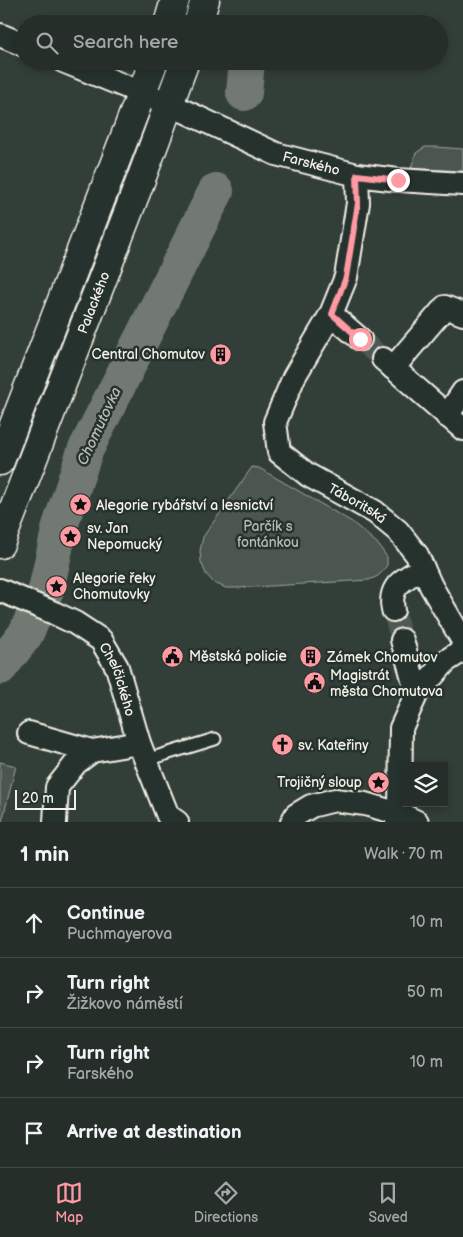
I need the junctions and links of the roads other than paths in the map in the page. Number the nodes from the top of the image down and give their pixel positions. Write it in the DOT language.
graph roads {
  1 [pos="175,0"];
  2 [pos="205,0"];
  3 [pos="171,15"];
  4 [pos="201,15"];
  5 [pos="0,35"];
  6 [pos="15,41"];
  7 [pos="85,70"];
  8 [pos="151,70"];
  9 [pos="181,70"];
  10 [pos="142,94"];
  11 [pos="169,104"];
  12 [pos="357,175"];
  13 [pos="463,184"];
  14 [pos="332,314"];
  15 [pos="463,314"];
  16 [pos="360,339"];
  17 [pos="463,392"];
  18 [pos="455,422"];
  19 [pos="0,461"];
  20 [pos="0,544"];
  21 [pos="422,568"];
  22 [pos="7,593"];
  23 [pos="393,610"];
  24 [pos="402,640"];
  25 [pos="463,641"];
  26 [pos="463,650"];
  27 [pos="417,693"];
  28 [pos="29,732"];
  29 [pos="215,739"];
  30 [pos="92,751"];
  31 [pos="142,752"];
  32 [pos="405,819"];
  33 [pos="55,822"];
  34 [pos="177,822"];
  35 [pos="292,822"];
  1 -- 3 [label="main road"];
  2 -- 4 [label="main road"];
  5 -- 6 [label="street"];
  7 -- 10 [label="street, Farského"];
  8 -- 10 [label="main road"];
  9 -- 11 [label="main road, Palackého"];
  10 -- 11 [label="street, Farského"];
  10 -- 19 [label="main road"];
  11 -- 12 [label="street, Farského"];
  11 -- 20 [label="main road, Palackého"];
  12 -- 13 [label="street, Farského"];
  12 -- 14 [label="street"];
  14 -- 16 [label="street"];
  14 -- 21 [label="street, Táboritská"];
  15 -- 18 [label="street"];
  17 -- 18 [label="street"];
  21 -- 23 [label="street"];
  21 -- 25 [label="street, Táboritská"];
  22 -- 31 [label="street, Chelčického"];
  24 -- 27 [label="street"];
  26 -- 27 [label="street"];
  27 -- 32 [label="street"];
  28 -- 30 [label="street"];
  29 -- 31 [label="lane"];
  30 -- 31 [label="street"];
  30 -- 33 [label="street"];
  31 -- 34 [label="street, Chelčického"];
  32 -- 35 [label="street"];
}
